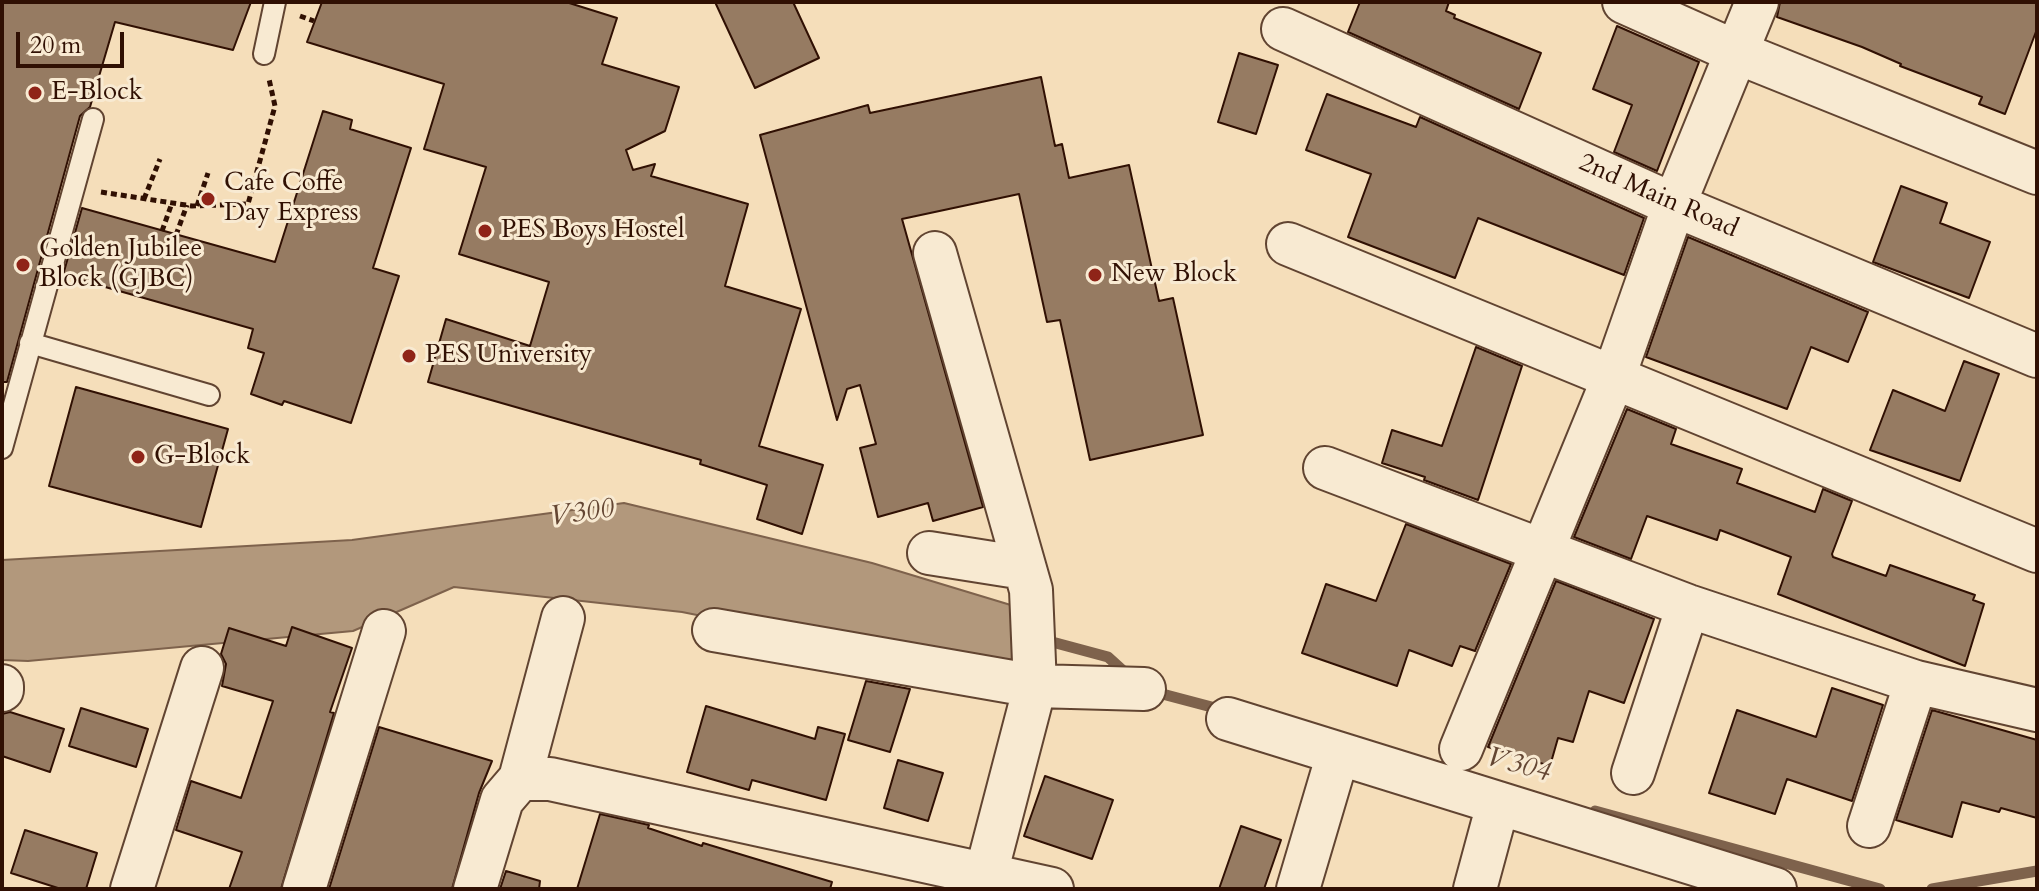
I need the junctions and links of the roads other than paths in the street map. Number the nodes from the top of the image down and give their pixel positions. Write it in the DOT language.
graph roads {
  1 [pos="275,2"];
  2 [pos="1624,2"];
  3 [pos="1757,2"];
  4 [pos="1283,29"];
  5 [pos="1736,52"];
  6 [pos="264,54"];
  7 [pos="93,119"];
  8 [pos="2037,173"];
  9 [pos="1674,205"];
  10 [pos="1288,244"];
  11 [pos="935,253"];
  12 [pos="30,343"];
  13 [pos="2037,356"];
  14 [pos="1613,379"];
  15 [pos="209,395"];
  16 [pos="2,448"];
  17 [pos="1325,468"];
  18 [pos="1543,549"];
  19 [pos="2037,551"];
  20 [pos="929,553"];
  21 [pos="1027,579"];
  22 [pos="1688,606"];
  23 [pos="563,618"];
  24 [pos="714,630"];
  25 [pos="384,631"];
  26 [pos="202,668"];
  27 [pos="1916,682"];
  28 [pos="1035,686"];
  29 [pos="1144,689"];
  30 [pos="2037,710"];
  31 [pos="1228,719"];
  32 [pos="1461,749"];
  33 [pos="1338,754"];
  34 [pos="1633,773"];
  35 [pos="520,779"];
  36 [pos="1498,804"];
  37 [pos="1869,826"];
  38 [pos="1660,871"];
  39 [pos="983,882"];
  40 [pos="132,889"];
  41 [pos="304,889"];
  42 [pos="475,889"];
  43 [pos="1052,889"];
  44 [pos="1298,889"];
  45 [pos="1475,889"];
  46 [pos="1775,889"];
  1 -- 6 [label="lane"];
  2 -- 5 [label="street"];
  3 -- 5 [label="street"];
  4 -- 9 [label="street, 2nd Main Road"];
  5 -- 8 [label="street"];
  5 -- 9 [label="street"];
  7 -- 12 [label="lane"];
  9 -- 13 [label="street, 2nd Main Road"];
  9 -- 14 [label="street"];
  10 -- 14 [label="street"];
  11 -- 21 [label="street"];
  12 -- 15 [label="lane"];
  12 -- 16 [label="lane"];
  14 -- 18 [label="street"];
  14 -- 19 [label="street"];
  17 -- 18 [label="street"];
  18 -- 22 [label="street"];
  18 -- 32 [label="street"];
  20 -- 21 [label="street"];
  21 -- 28 [label="street"];
  22 -- 27 [label="street"];
  22 -- 34 [label="street"];
  23 -- 35 [label="street"];
  24 -- 28 [label="street"];
  25 -- 41 [label="street"];
  26 -- 40 [label="street"];
  27 -- 30 [label="street"];
  27 -- 37 [label="street"];
  28 -- 29 [label="street"];
  28 -- 39 [label="street"];
  31 -- 33 [label="street"];
  33 -- 36 [label="street"];
  33 -- 44 [label="street"];
  35 -- 39 [label="street"];
  35 -- 42 [label="street"];
  36 -- 38 [label="street"];
  36 -- 45 [label="street"];
  38 -- 46 [label="street"];
  39 -- 43 [label="street"];
}
